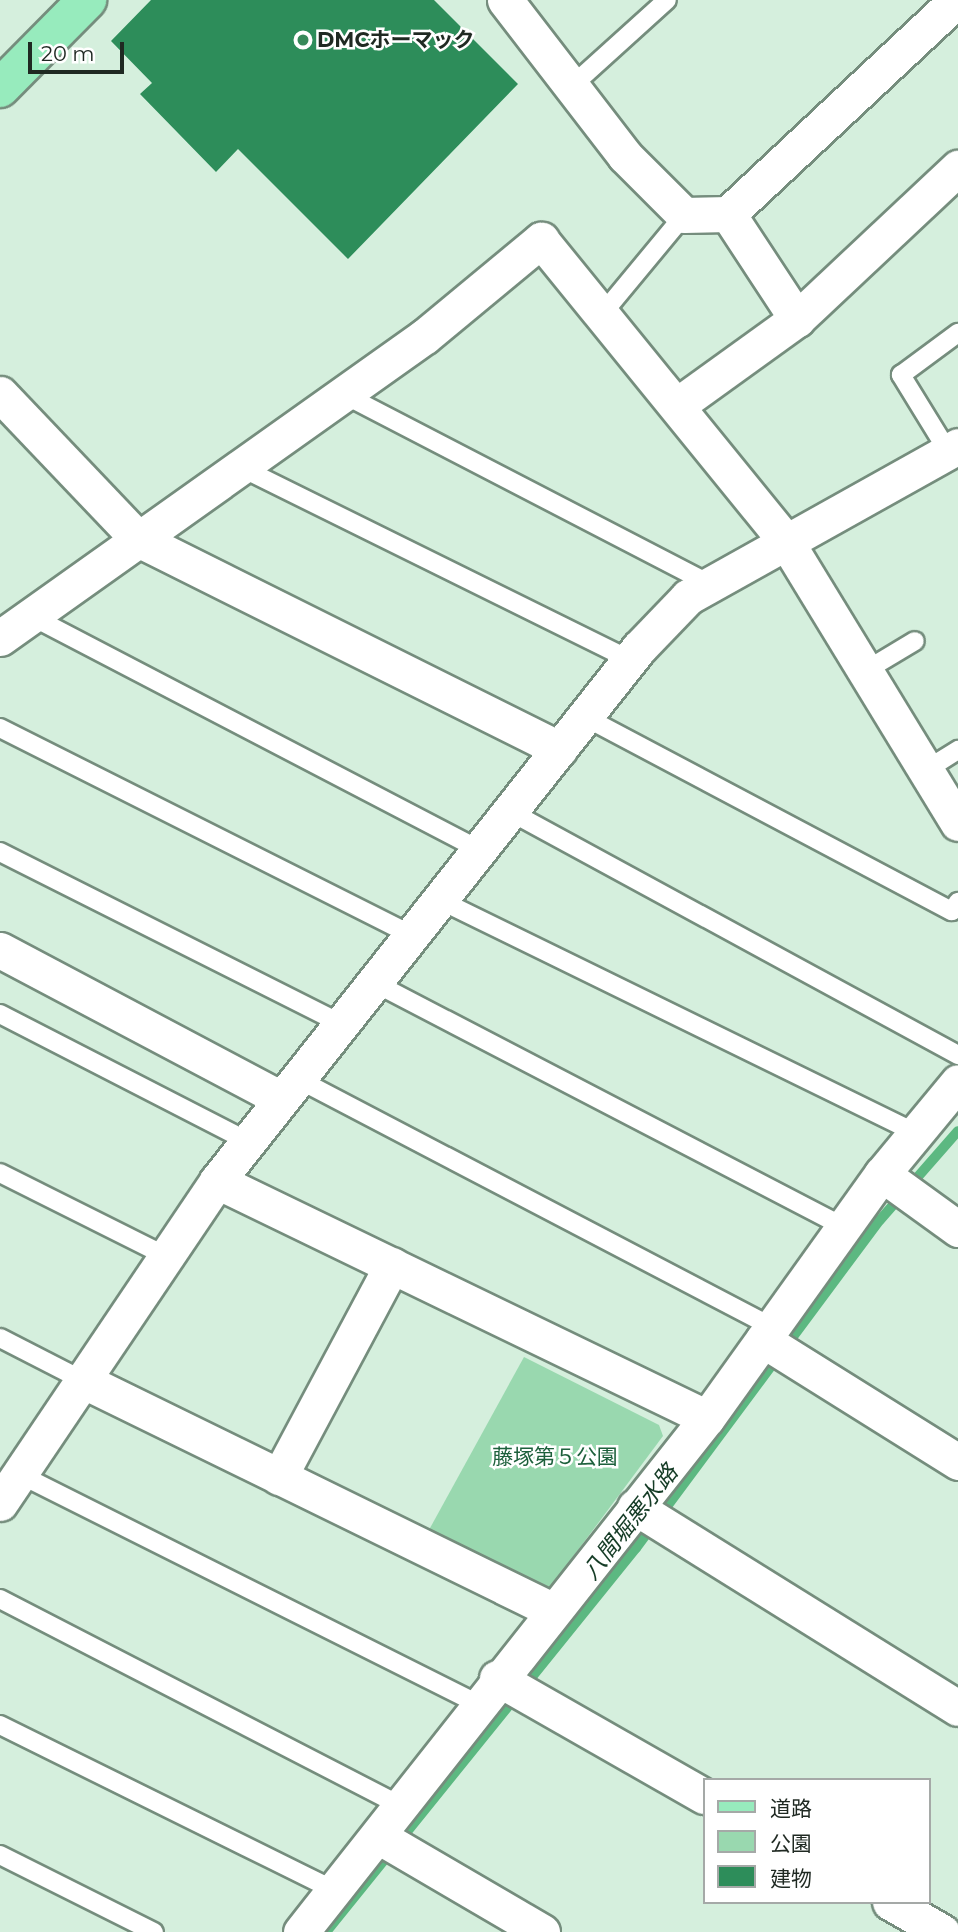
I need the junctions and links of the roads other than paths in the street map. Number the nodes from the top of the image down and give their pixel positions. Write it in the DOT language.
graph roads {
  1 [pos="87,0"];
  2 [pos="505,0"];
  3 [pos="667,0"];
  4 [pos="957,0"];
  5 [pos="574,84"];
  6 [pos="0,88"];
  7 [pos="958,168"];
  8 [pos="728,214"];
  9 [pos="684,215"];
  10 [pos="603,313"];
  11 [pos="797,319"];
  12 [pos="958,332"];
  13 [pos="0,394"];
  14 [pos="343,394"];
  15 [pos="679,404"];
  16 [pos="953,450"];
  17 [pos="240,467"];
  18 [pos="138,539"];
  19 [pos="787,543"];
  20 [pos="710,584"];
  21 [pos="31,616"];
  22 [pos="0,638"];
  23 [pos="915,640"];
  24 [pos="629,660"];
  25 [pos="865,671"];
  26 [pos="585,717"];
  27 [pos="0,728"];
  28 [pos="560,749"];
  29 [pos="958,750"];
  30 [pos="926,770"];
  31 [pos="511,812"];
  32 [pos="958,823"];
  33 [pos="480,850"];
  34 [pos="0,852"];
  35 [pos="440,900"];
  36 [pos="958,902"];
  37 [pos="412,935"];
  38 [pos="0,950"];
  39 [pos="373,982"];
  40 [pos="0,1014"];
  41 [pos="340,1023"];
  42 [pos="958,1055"];
  43 [pos="958,1082"];
  44 [pos="288,1088"];
  45 [pos="916,1133"];
  46 [pos="247,1141"];
  47 [pos="0,1173"];
  48 [pos="882,1174"];
  49 [pos="217,1181"];
  50 [pos="844,1227"];
  51 [pos="958,1229"];
  52 [pos="166,1256"];
  53 [pos="392,1265"];
  54 [pos="768,1334"];
  55 [pos="0,1338"];
  56 [pos="82,1380"];
  57 [pos="708,1418"];
  58 [pos="958,1462"];
  59 [pos="279,1476"];
  60 [pos="8,1486"];
  61 [pos="635,1507"];
  62 [pos="0,1599"];
  63 [pos="552,1610"];
  64 [pos="488,1691"];
  65 [pos="958,1708"];
  66 [pos="0,1725"];
  67 [pos="702,1795"];
  68 [pos="401,1805"];
  69 [pos="378,1836"];
  70 [pos="0,1855"];
  71 [pos="336,1891"];
  72 [pos="894,1904"];
  73 [pos="958,1911"];
  74 [pos="154,1932"];
  75 [pos="301,1932"];
  76 [pos="542,1932"];
  77 [pos="944,1932"];
  1 -- 6 [label="main road"];
  2 -- 5 [label="street"];
  3 -- 5 [label="lane"];
  4 -- 8 [label="street"];
  5 -- 9 [label="street"];
  7 -- 11 [label="street"];
  8 -- 9 [label="street"];
  8 -- 11 [label="street"];
  9 -- 10 [label="lane"];
  10 -- 14 [label="street"];
  10 -- 15 [label="street"];
  11 -- 15 [label="street"];
  12 -- 16 [label="lane"];
  13 -- 18 [label="street"];
  14 -- 17 [label="street"];
  14 -- 20 [label="lane"];
  15 -- 19 [label="street"];
  16 -- 19 [label="street"];
  17 -- 18 [label="street"];
  17 -- 24 [label="lane"];
  18 -- 21 [label="street"];
  18 -- 28 [label="street"];
  19 -- 20 [label="street"];
  19 -- 25 [label="street"];
  20 -- 24 [label="street"];
  21 -- 22 [label="street"];
  21 -- 33 [label="lane"];
  23 -- 25 [label="lane"];
  24 -- 26 [label="street"];
  25 -- 30 [label="street"];
  26 -- 28 [label="street"];
  26 -- 36 [label="lane"];
  27 -- 37 [label="lane"];
  28 -- 31 [label="street"];
  29 -- 30 [label="lane"];
  30 -- 32 [label="street"];
  31 -- 33 [label="street"];
  31 -- 42 [label="lane"];
  33 -- 35 [label="street"];
  34 -- 41 [label="lane"];
  35 -- 37 [label="street"];
  35 -- 45 [label="lane"];
  37 -- 39 [label="street"];
  38 -- 44 [label="street"];
  39 -- 41 [label="street"];
  39 -- 50 [label="lane"];
  40 -- 46 [label="lane"];
  41 -- 44 [label="street"];
  43 -- 45 [label="street"];
  44 -- 46 [label="street"];
  44 -- 54 [label="lane"];
  45 -- 48 [label="street"];
  46 -- 49 [label="street"];
  47 -- 52 [label="lane"];
  48 -- 50 [label="street"];
  48 -- 51 [label="street"];
  49 -- 52 [label="street"];
  49 -- 53 [label="street"];
  50 -- 54 [label="street"];
  52 -- 56 [label="street"];
  53 -- 57 [label="street"];
  53 -- 59 [label="street"];
  54 -- 57 [label="street"];
  54 -- 58 [label="street"];
  55 -- 56 [label="lane"];
  56 -- 59 [label="street"];
  56 -- 60 [label="street"];
  57 -- 61 [label="street"];
  59 -- 63 [label="street"];
  60 -- 64 [label="lane"];
  61 -- 63 [label="street"];
  61 -- 65 [label="street"];
  62 -- 68 [label="lane"];
  63 -- 64 [label="street"];
  64 -- 67 [label="street"];
  64 -- 68 [label="street"];
  66 -- 71 [label="lane"];
  68 -- 69 [label="street"];
  69 -- 71 [label="street"];
  69 -- 76 [label="street"];
  70 -- 74 [label="lane"];
  71 -- 75 [label="street"];
  72 -- 77 [label="street"];
  73 -- 77 [label="street"];
}
